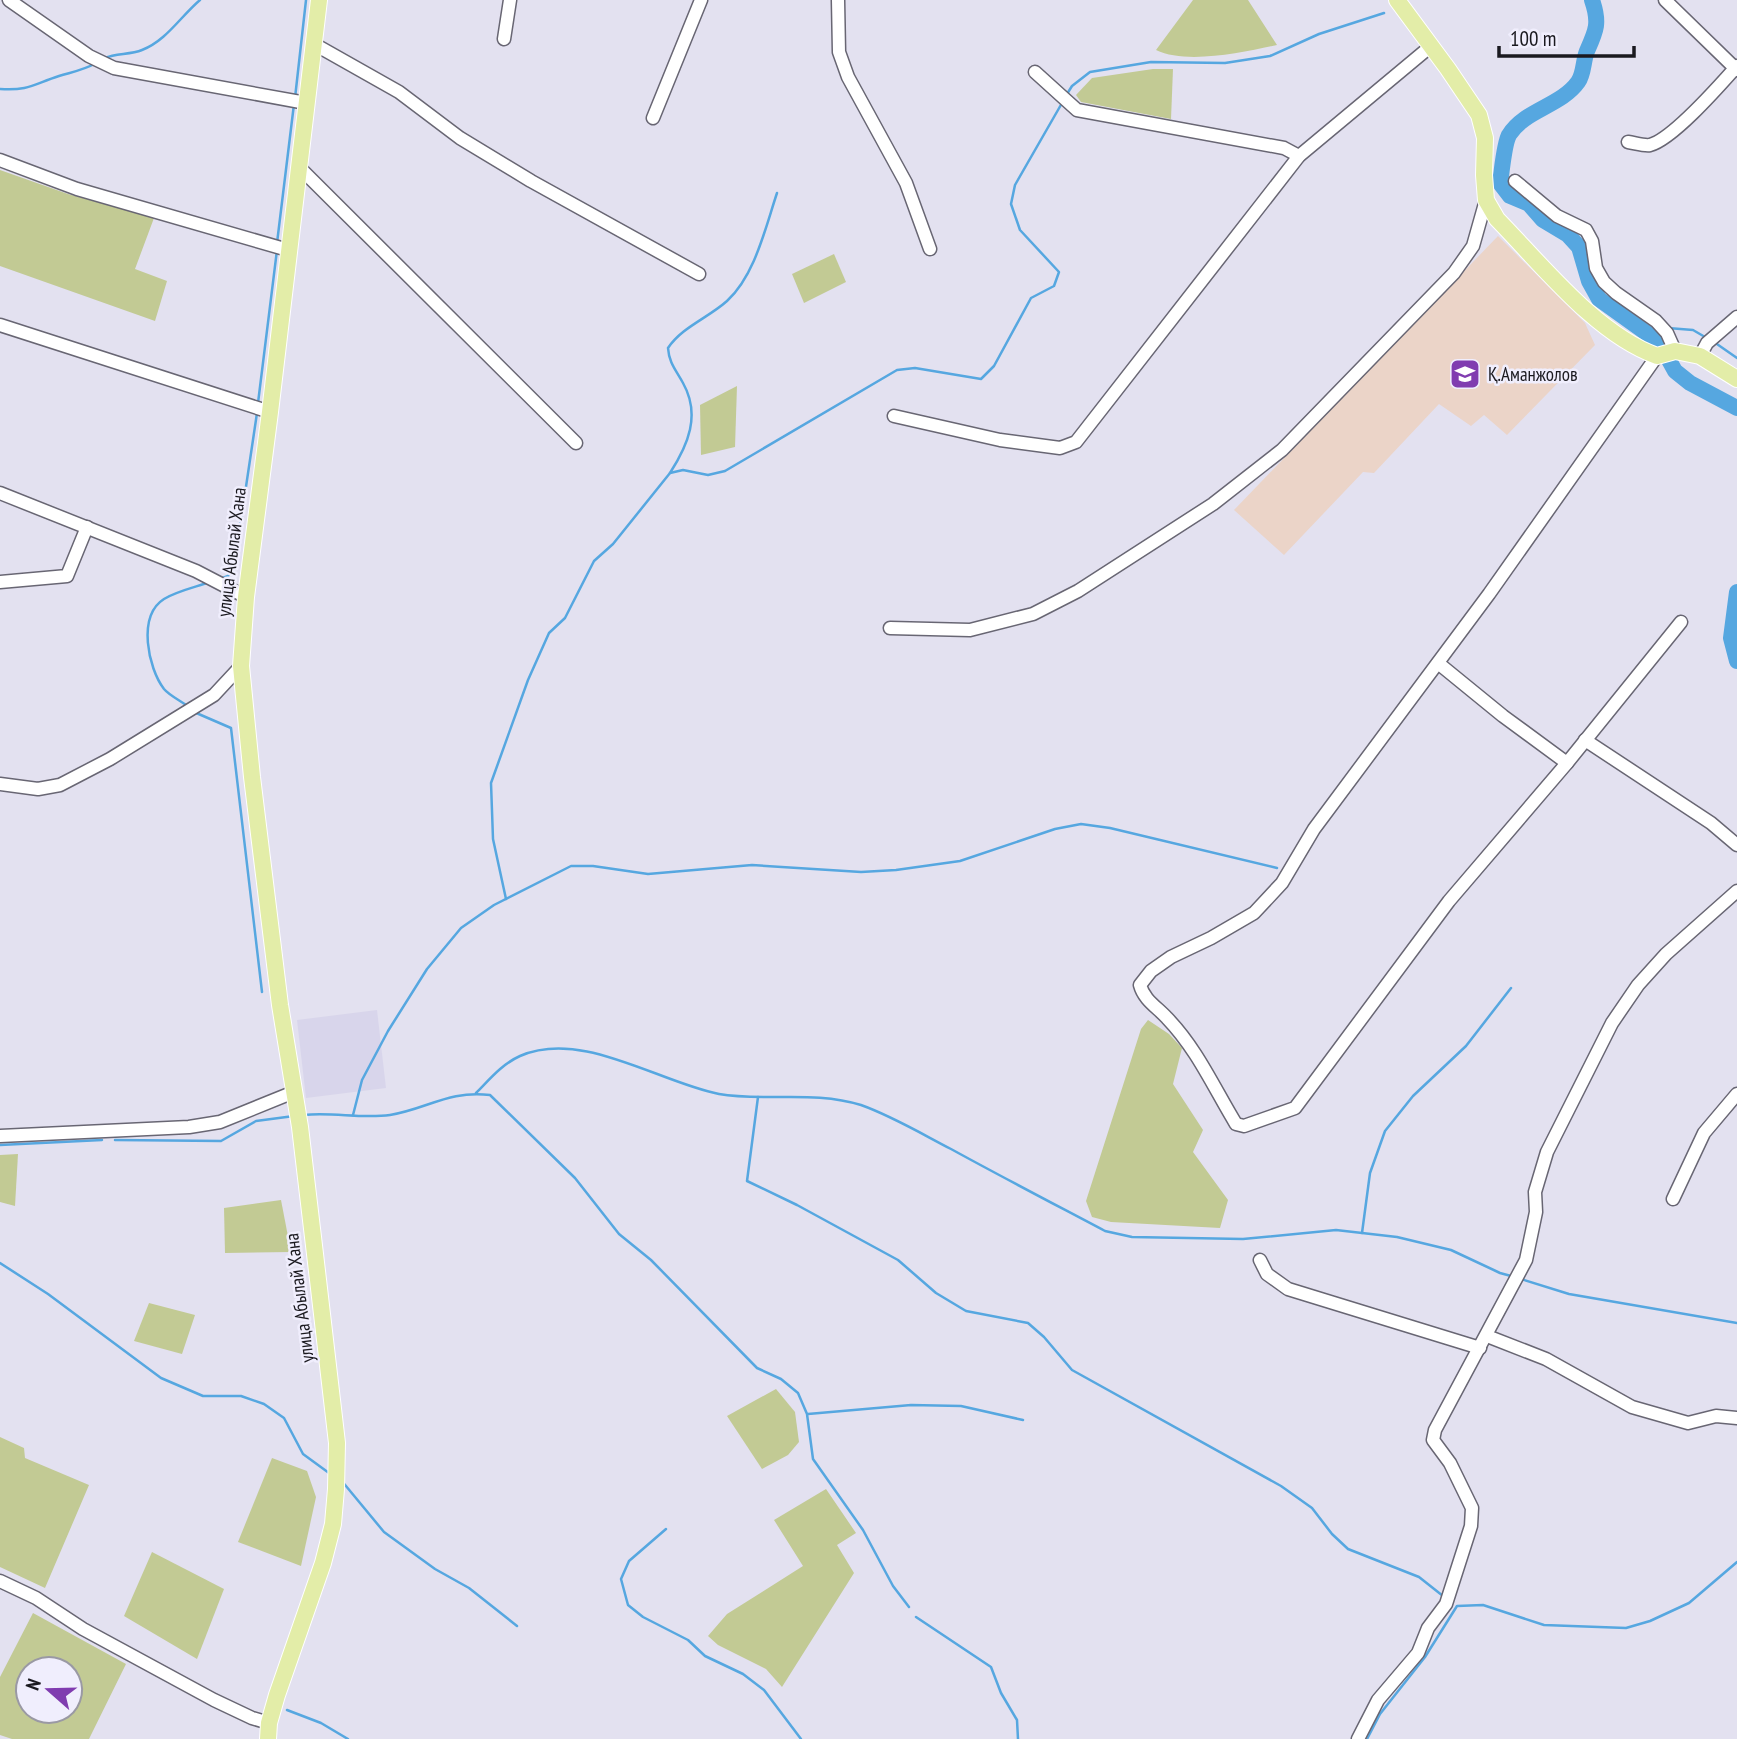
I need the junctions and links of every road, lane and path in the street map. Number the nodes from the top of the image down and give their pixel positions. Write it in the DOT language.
graph roads {
  1 [pos="9,0"];
  2 [pos="319,0"];
  3 [pos="510,0"];
  4 [pos="701,0"];
  5 [pos="838,0"];
  6 [pos="1397,0"];
  7 [pos="1665,0"];
  8 [pos="504,39"];
  9 [pos="314,44"];
  10 [pos="1431,46"];
  11 [pos="1736,68"];
  12 [pos="1035,72"];
  13 [pos="306,103"];
  14 [pos="653,118"];
  15 [pos="1629,142"];
  16 [pos="1299,156"];
  17 [pos="0,160"];
  18 [pos="299,167"];
  19 [pos="1515,181"];
  20 [pos="1486,200"];
  21 [pos="930,249"];
  22 [pos="288,250"];
  23 [pos="699,274"];
  24 [pos="1737,317"];
  25 [pos="0,326"];
  26 [pos="1675,351"];
  27 [pos="1657,356"];
  28 [pos="1700,356"];
  29 [pos="1737,379"];
  30 [pos="270,412"];
  31 [pos="894,416"];
  32 [pos="576,443"];
  33 [pos="0,493"];
  34 [pos="87,527"];
  35 [pos="0,582"];
  36 [pos="246,597"];
  37 [pos="1681,622"];
  38 [pos="890,628"];
  39 [pos="1438,663"];
  40 [pos="242,666"];
  41 [pos="1585,740"];
  42 [pos="1567,763"];
  43 [pos="0,784"];
  44 [pos="1737,845"];
  45 [pos="1737,891"];
  46 [pos="294,1092"];
  47 [pos="1737,1094"];
  48 [pos="0,1136"];
  49 [pos="1673,1199"];
  50 [pos="1260,1260"];
  51 [pos="1483,1342"];
  52 [pos="1737,1418"];
  53 [pos="0,1581"];
  54 [pos="269,1731"];
  55 [pos="1358,1739"];
  1 -- 13 [label="street"];
  2 -- 9 [label="main road, улица Абылай Хана"];
  3 -- 8 [label="street"];
  4 -- 14 [label="street"];
  5 -- 21 [label="street"];
  6 -- 10 [label="main road"];
  7 -- 11 [label="street"];
  9 -- 13 [label="main road, улица Абылай Хана"];
  9 -- 23 [label="street"];
  10 -- 16 [label="street"];
  10 -- 20 [label="main road"];
  11 -- 15 [label="street"];
  12 -- 16 [label="street"];
  13 -- 18 [label="main road, улица Абылай Хана"];
  16 -- 31 [label="street"];
  17 -- 22 [label="street"];
  18 -- 22 [label="main road, улица Абылай Хана"];
  18 -- 32 [label="street"];
  19 -- 26 [label="street"];
  20 -- 27 [label="main road"];
  20 -- 38 [label="street"];
  22 -- 30 [label="main road, улица Абылай Хана"];
  24 -- 28 [label="street"];
  25 -- 30 [label="street"];
  26 -- 27 [label="main road"];
  26 -- 28 [label="main road"];
  27 -- 39 [label="street"];
  28 -- 29 [label="main road"];
  30 -- 36 [label="main road, улица Абылай Хана"];
  33 -- 34 [label="street"];
  34 -- 35 [label="street"];
  34 -- 36 [label="street"];
  36 -- 40 [label="main road, улица Абылай Хана"];
  37 -- 41 [label="street"];
  39 -- 42 [label="street"];
  39 -- 42 [label="street"];
  40 -- 43 [label="street"];
  40 -- 46 [label="main road, улица Абылай Хана"];
  41 -- 42 [label="street"];
  41 -- 44 [label="street"];
  45 -- 51 [label="street"];
  46 -- 48 [label="street"];
  46 -- 54 [label="main road, улица Абылай Хана"];
  47 -- 49 [label="street"];
  50 -- 51 [label="street"];
  51 -- 52 [label="street"];
  51 -- 55 [label="street"];
  53 -- 54 [label="street"];
}
